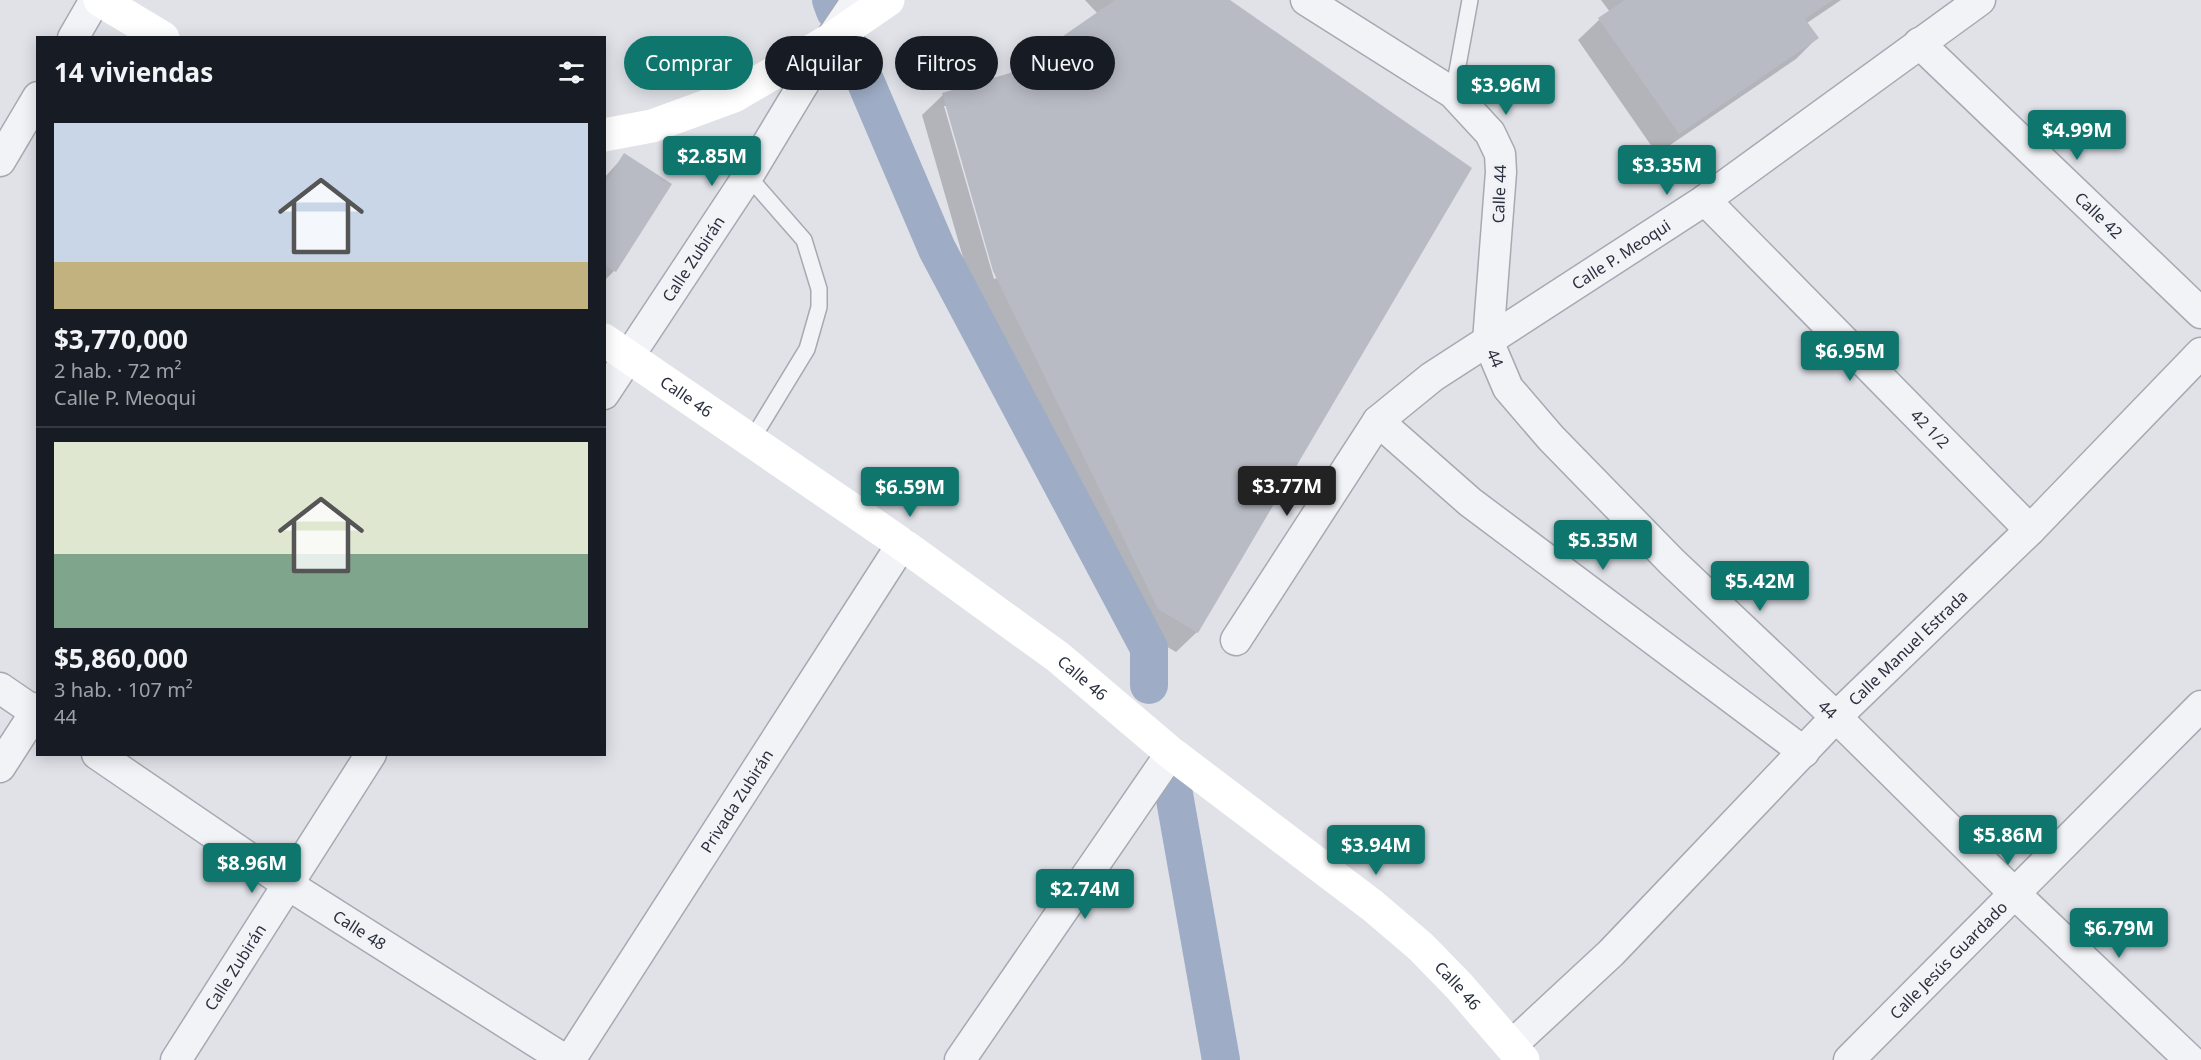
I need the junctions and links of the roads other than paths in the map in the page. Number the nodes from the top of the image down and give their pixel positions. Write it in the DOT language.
graph roads {
  1 [pos="95,0"];
  2 [pos="100,0"];
  3 [pos="858,0"];
  4 [pos="888,0"];
  5 [pos="1306,0"];
  6 [pos="1470,0"];
  7 [pos="1980,0"];
  8 [pos="74,36"];
  9 [pos="160,36"];
  10 [pos="833,36"];
  11 [pos="836,36"];
  12 [pos="1919,43"];
  13 [pos="765,78"];
  14 [pos="800,90"];
  15 [pos="1453,93"];
  16 [pos="36,100"];
  17 [pos="606,135"];
  18 [pos="0,161"];
  19 [pos="748,176"];
  20 [pos="1705,200"];
  21 [pos="2201,312"];
  22 [pos="1488,341"];
  23 [pos="617,349"];
  24 [pos="2201,352"];
  25 [pos="606,387"];
  26 [pos="1378,421"];
  27 [pos="751,441"];
  28 [pos="2030,530"];
  29 [pos="902,544"];
  30 [pos="1236,640"];
  31 [pos="0,688"];
  32 [pos="2201,706"];
  33 [pos="36,710"];
  34 [pos="36,713"];
  35 [pos="1836,717"];
  36 [pos="1804,752"];
  37 [pos="1171,753"];
  38 [pos="100,756"];
  39 [pos="370,756"];
  40 [pos="0,767"];
  41 [pos="287,884"];
  42 [pos="2014,893"];
  43 [pos="1518,1053"];
  44 [pos="2192,1056"];
  45 [pos="176,1060"];
  46 [pos="565,1060"];
  47 [pos="570,1060"];
  48 [pos="960,1060"];
  49 [pos="1849,1060"];
  1 -- 8 [label="street"];
  2 -- 9 [label="street"];
  3 -- 10 [label="street, Calle Zubirán"];
  4 -- 11 [label="street"];
  5 -- 15 [label="street, Calle 44"];
  6 -- 15 [label="lane"];
  7 -- 12 [label="street, Calle P. Meoqui"];
  12 -- 20 [label="street, Calle P. Meoqui"];
  12 -- 21 [label="street, Calle 42"];
  13 -- 17 [label="street"];
  14 -- 19 [label="street, Calle Zubirán"];
  15 -- 22 [label="street, Calle 44"];
  16 -- 18 [label="street"];
  19 -- 23 [label="street, Calle Zubirán"];
  19 -- 27 [label="lane"];
  20 -- 22 [label="street, Calle P. Meoqui"];
  20 -- 28 [label="street, 42 1/2"];
  22 -- 26 [label="street, Calle P. Meoqui"];
  22 -- 35 [label="street, 44"];
  23 -- 25 [label="street, Calle Zubirán"];
  23 -- 27 [label="street, Calle 46"];
  24 -- 28 [label="street, Calle Manuel Estrada"];
  26 -- 30 [label="street, Calle P. Meoqui"];
  26 -- 36 [label="street"];
  27 -- 29 [label="street, Calle 46"];
  28 -- 35 [label="street, Calle Manuel Estrada"];
  29 -- 37 [label="street, Calle 46"];
  29 -- 47 [label="street, Privada Zubirán"];
  31 -- 33 [label="street"];
  32 -- 42 [label="street, Calle Jesús Guardado"];
  34 -- 40 [label="street"];
  35 -- 36 [label="street, Calle Manuel Estrada"];
  35 -- 42 [label="street, 44"];
  36 -- 43 [label="street, Calle Manuel Estrada"];
  37 -- 43 [label="street, Calle 46"];
  37 -- 48 [label="street"];
  38 -- 41 [label="street, Calle 48"];
  39 -- 41 [label="street, Calle Zubirán"];
  41 -- 45 [label="street, Calle Zubirán"];
  41 -- 46 [label="street, Calle 48"];
  42 -- 44 [label="street, 44"];
  42 -- 49 [label="street, Calle Jesús Guardado"];
}
